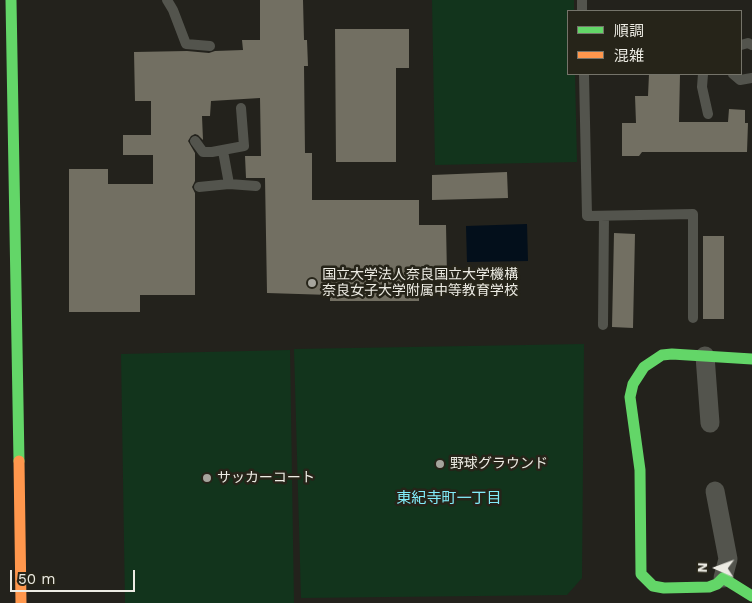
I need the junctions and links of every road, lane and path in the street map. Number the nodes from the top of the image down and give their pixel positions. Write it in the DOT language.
graph roads {
  1 [pos="167,0"];
  2 [pos="7,2"];
  3 [pos="210,46"];
  4 [pos="584,75"];
  5 [pos="703,75"];
  6 [pos="733,75"];
  7 [pos="752,78"];
  8 [pos="241,108"];
  9 [pos="13,114"];
  10 [pos="708,114"];
  11 [pos="0,125"];
  12 [pos="195,141"];
  13 [pos="223,151"];
  14 [pos="229,184"];
  15 [pos="256,186"];
  16 [pos="199,187"];
  17 [pos="604,216"];
  18 [pos="693,318"];
  19 [pos="603,325"];
  20 [pos="8,344"];
  21 [pos="706,356"];
  22 [pos="752,359"];
  23 [pos="710,423"];
  24 [pos="715,491"];
  25 [pos="723,578"];
  26 [pos="752,596"];
  27 [pos="21,603"];
  1 -- 3 [label="lane"];
  2 -- 9 [label="street"];
  4 -- 17 [label="lane"];
  5 -- 10 [label="lane"];
  6 -- 7 [label="lane"];
  8 -- 13 [label="lane"];
  9 -- 11 [label="lane"];
  9 -- 20 [label="street"];
  12 -- 13 [label="lane"];
  13 -- 14 [label="lane"];
  14 -- 15 [label="lane"];
  14 -- 16 [label="lane"];
  17 -- 18 [label="lane"];
  17 -- 19 [label="lane"];
  20 -- 27 [label="street"];
  21 -- 22 [label="street"];
  21 -- 23 [label="street"];
  21 -- 25 [label="street"];
  24 -- 25 [label="street"];
  25 -- 26 [label="street"];
}
